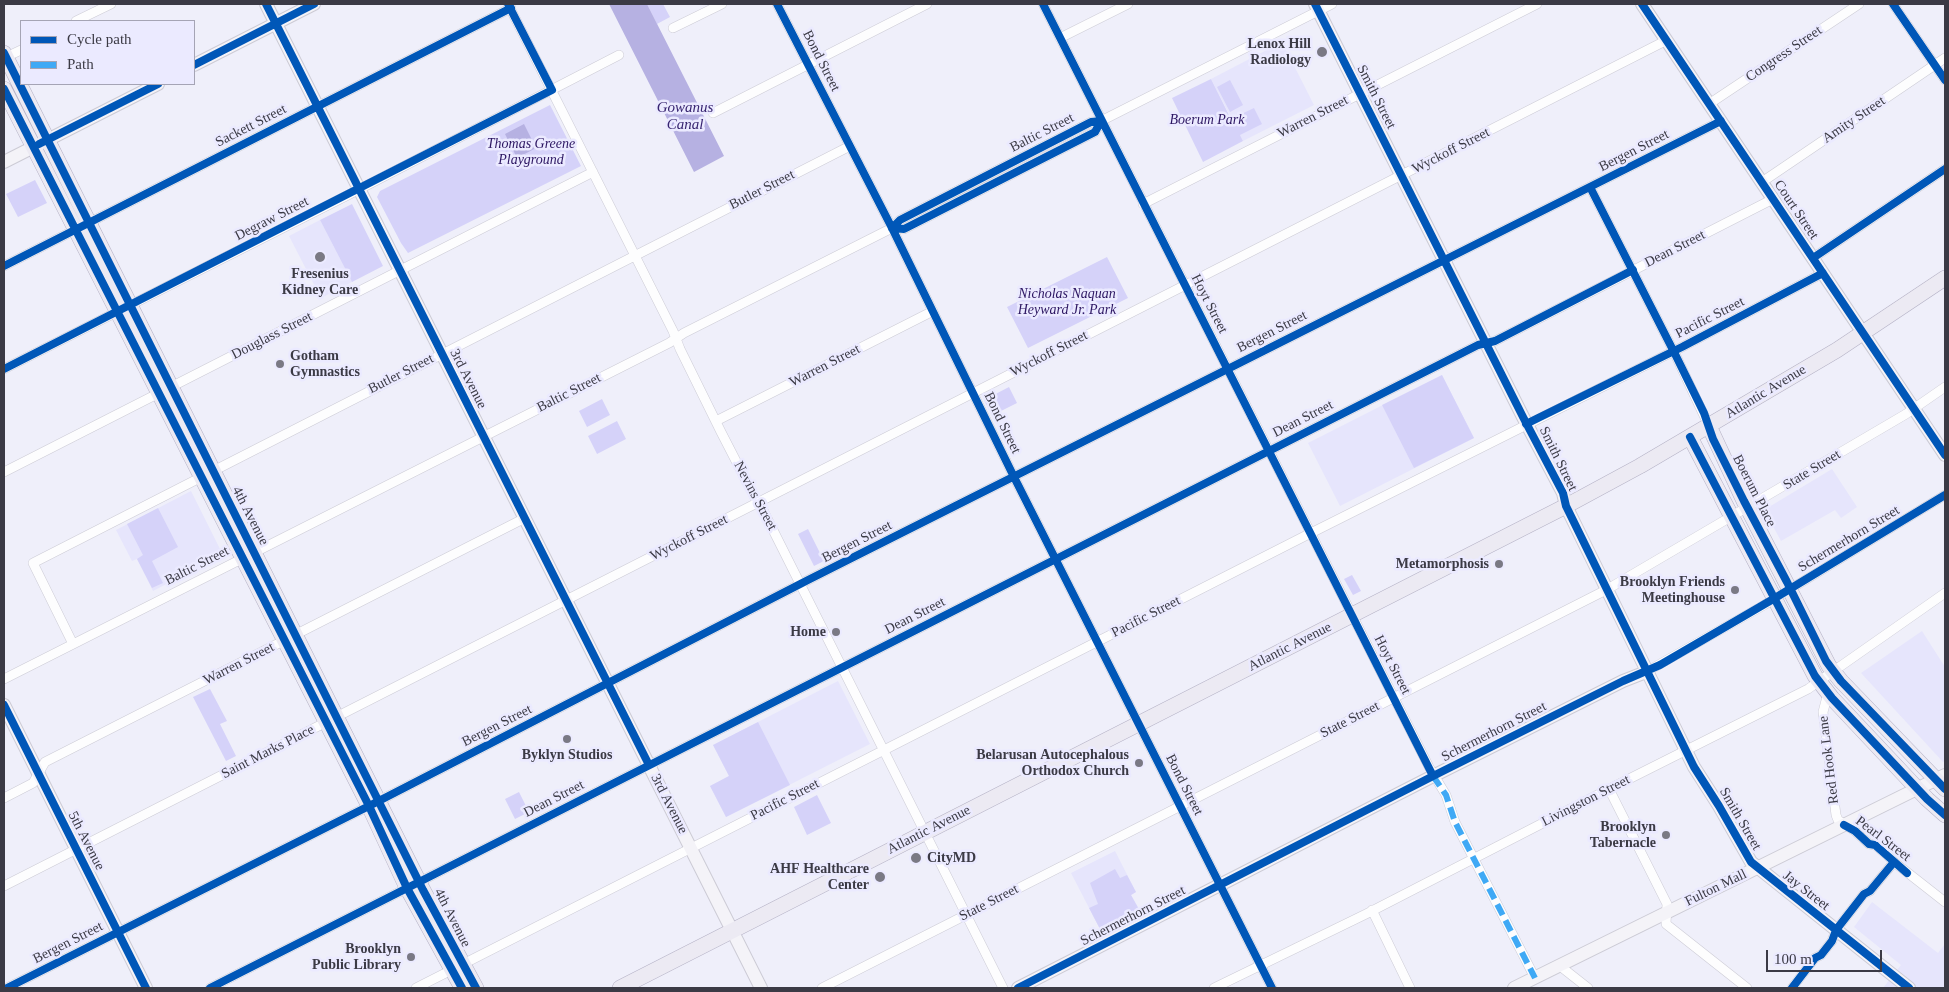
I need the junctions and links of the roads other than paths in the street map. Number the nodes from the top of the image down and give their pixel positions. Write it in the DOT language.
graph roads {
  1 [pos="111,4"];
  2 [pos="266,4"];
  3 [pos="314,4"];
  4 [pos="722,4"];
  5 [pos="777,4"];
  6 [pos="927,4"];
  7 [pos="1043,4"];
  8 [pos="1128,4"];
  9 [pos="1332,4"];
  10 [pos="1537,4"];
  11 [pos="1642,4"];
  12 [pos="1859,4"];
  13 [pos="1894,4"];
  14 [pos="510,6"];
  15 [pos="1317,7"];
  16 [pos="78,20"];
  17 [pos="276,24"];
  18 [pos="673,28"];
  19 [pos="1060,38"];
  20 [pos="1667,40"];
  21 [pos="20,50"];
  22 [pos="619,55"];
  23 [pos="4,56"];
  24 [pos="1945,58"];
  25 [pos="195,64"];
  26 [pos="808,64"];
  27 [pos="1935,64"];
  28 [pos="1945,80"];
  29 [pos="156,85"];
  30 [pos="4,89"];
  31 [pos="552,90"];
  32 [pos="1360,94"];
  33 [pos="1709,104"];
  34 [pos="317,106"];
  35 [pos="713,112"];
  36 [pos="1721,121"];
  37 [pos="1101,122"];
  38 [pos="40,143"];
  39 [pos="850,146"];
  40 [pos="4,162"];
  41 [pos="1945,169"];
  42 [pos="593,172"];
  43 [pos="1402,176"];
  44 [pos="1762,182"];
  45 [pos="1590,187"];
  46 [pos="359,189"];
  47 [pos="1773,199"];
  48 [pos="1143,204"];
  49 [pos="82,226"];
  50 [pos="892,228"];
  51 [pos="635,255"];
  52 [pos="1813,258"];
  53 [pos="1443,260"];
  54 [pos="4,266"];
  55 [pos="1633,270"];
  56 [pos="400,271"];
  57 [pos="1823,273"];
  58 [pos="1945,278"];
  59 [pos="1185,285"];
  60 [pos="124,308"];
  61 [pos="933,311"];
  62 [pos="1864,333"];
  63 [pos="675,338"];
  64 [pos="1486,343"];
  65 [pos="1673,350"];
  66 [pos="441,353"];
  67 [pos="4,369"];
  68 [pos="1228,369"];
  69 [pos="1945,387"];
  70 [pos="165,390"];
  71 [pos="974,393"];
  72 [pos="1914,408"];
  73 [pos="716,421"];
  74 [pos="1526,424"];
  75 [pos="1709,426"];
  76 [pos="483,435"];
  77 [pos="1690,437"];
  78 [pos="1270,450"];
  79 [pos="1945,455"];
  80 [pos="4,472"];
  81 [pos="207,473"];
  82 [pos="1014,477"];
  83 [pos="1945,495"];
  84 [pos="758,503"];
  85 [pos="1566,506"];
  86 [pos="1748,508"];
  87 [pos="1732,517"];
  88 [pos="525,518"];
  89 [pos="1311,533"];
  90 [pos="248,554"];
  91 [pos="1056,559"];
  92 [pos="800,584"];
  93 [pos="1790,588"];
  94 [pos="1606,590"];
  95 [pos="1945,593"];
  96 [pos="1775,598"];
  97 [pos="566,600"];
  98 [pos="1353,615"];
  99 [pos="290,638"];
  100 [pos="1097,641"];
  101 [pos="73,644"];
  102 [pos="842,667"];
  103 [pos="1646,672"];
  104 [pos="1833,672"];
  105 [pos="4,679"];
  106 [pos="608,684"];
  107 [pos="1824,687"];
  108 [pos="1394,698"];
  109 [pos="4,705"];
  110 [pos="331,720"];
  111 [pos="1139,724"];
  112 [pos="884,750"];
  113 [pos="1685,750"];
  114 [pos="649,765"];
  115 [pos="38,773"];
  116 [pos="1433,776"];
  117 [pos="1942,781"];
  118 [pos="1918,788"];
  119 [pos="1608,789"];
  120 [pos="4,798"];
  121 [pos="374,803"];
  122 [pos="1180,806"];
  123 [pos="1945,815"];
  124 [pos="1844,825"];
  125 [pos="925,832"];
  126 [pos="691,848"];
  127 [pos="76,850"];
  128 [pos="1474,858"];
  129 [pos="1894,862"];
  130 [pos="1758,868"];
  131 [pos="413,885"];
  132 [pos="4,886"];
  133 [pos="1220,886"];
  134 [pos="1945,902"];
  135 [pos="1372,910"];
  136 [pos="1666,913"];
  137 [pos="967,915"];
  138 [pos="732,930"];
  139 [pos="1836,930"];
  140 [pos="118,932"];
  141 [pos="1260,965"];
  142 [pos="1560,966"];
  143 [pos="457,968"];
  144 [pos="1535,978"];
  145 [pos="7,988"];
  146 [pos="146,988"];
  147 [pos="210,988"];
  148 [pos="416,988"];
  149 [pos="462,988"];
  150 [pos="476,988"];
  151 [pos="620,988"];
  152 [pos="761,988"];
  153 [pos="822,988"];
  154 [pos="1003,988"];
  155 [pos="1018,988"];
  156 [pos="1214,988"];
  157 [pos="1272,988"];
  158 [pos="1410,988"];
  159 [pos="1514,988"];
  160 [pos="1588,988"];
  161 [pos="1747,988"];
  162 [pos="1792,988"];
  163 [pos="1910,988"];
  1 -- 16 [label="street"];
  2 -- 17 [label="main road, 3rd Avenue"];
  3 -- 17 [label="main road"];
  4 -- 18 [label="street"];
  5 -- 26 [label="street, Bond Street"];
  6 -- 26 [label="street"];
  7 -- 19 [label="street, Hoyt Street"];
  8 -- 19 [label="street"];
  9 -- 15 [label="street, Baltic Street"];
  10 -- 32 [label="street, Warren Street"];
  11 -- 20 [label="main road, Court Street"];
  12 -- 33 [label="street, Congress Street"];
  13 -- 27 [label="street"];
  14 -- 31 [label="street, Nevins Street"];
  14 -- 34 [label="street, Sackett Street"];
  15 -- 32 [label="main road, Smith Street"];
  15 -- 37 [label="street, Baltic Street"];
  17 -- 25 [label="main road"];
  17 -- 34 [label="main road, 3rd Avenue"];
  19 -- 37 [label="street, Hoyt Street"];
  20 -- 33 [label="main road, Court Street"];
  20 -- 43 [label="street, Wyckoff Street"];
  21 -- 23 [label="street"];
  22 -- 31 [label="street, Degraw Street"];
  23 -- 38 [label="main road, 4th Avenue"];
  24 -- 27 [label="street, Amity Street"];
  26 -- 35 [label="street"];
  26 -- 39 [label="street, Bond Street"];
  27 -- 28 [label="street"];
  27 -- 44 [label="street, Amity Street"];
  29 -- 38 [label="main road"];
  30 -- 38 [label="main road, 4th Avenue"];
  31 -- 42 [label="street, Nevins Street"];
  31 -- 46 [label="street, Degraw Street"];
  32 -- 43 [label="main road, Smith Street"];
  32 -- 48 [label="street, Warren Street"];
  33 -- 36 [label="main road, Court Street"];
  34 -- 46 [label="main road, 3rd Avenue"];
  34 -- 49 [label="street, Sackett Street"];
  36 -- 44 [label="main road, Court Street"];
  36 -- 45 [label="street, Bergen Street"];
  37 -- 48 [label="street, Hoyt Street"];
  37 -- 50 [label="street, Baltic Street"];
  38 -- 40 [label="main road"];
  38 -- 49 [label="main road, 4th Avenue"];
  39 -- 50 [label="street, Bond Street"];
  39 -- 51 [label="street, Butler Street"];
  41 -- 52 [label="street"];
  42 -- 51 [label="street, Nevins Street"];
  42 -- 56 [label="street, Douglass Street"];
  43 -- 53 [label="main road, Smith Street"];
  43 -- 59 [label="street, Wyckoff Street"];
  44 -- 47 [label="main road, Court Street"];
  45 -- 53 [label="street, Bergen Street"];
  45 -- 55 [label="street, Boerum Place"];
  46 -- 56 [label="main road, 3rd Avenue"];
  46 -- 60 [label="street, Degraw Street"];
  47 -- 52 [label="main road, Court Street"];
  47 -- 55 [label="street, Dean Street"];
  48 -- 59 [label="street, Hoyt Street"];
  49 -- 54 [label="street, Sackett Street"];
  49 -- 60 [label="main road, 4th Avenue"];
  50 -- 61 [label="street, Bond Street"];
  50 -- 63 [label="street, Baltic Street"];
  51 -- 63 [label="street, Nevins Street"];
  51 -- 66 [label="street, Butler Street"];
  52 -- 57 [label="main road, Court Street"];
  53 -- 64 [label="main road, Smith Street"];
  53 -- 68 [label="street, Bergen Street"];
  55 -- 64 [label="street, Dean Street"];
  55 -- 65 [label="street, Boerum Place"];
  56 -- 66 [label="main road, 3rd Avenue"];
  56 -- 70 [label="street, Douglass Street"];
  57 -- 62 [label="main road, Court Street"];
  57 -- 65 [label="street, Pacific Street"];
  58 -- 62 [label="main road, Atlantic Avenue"];
  59 -- 68 [label="street, Hoyt Street"];
  59 -- 71 [label="street, Wyckoff Street"];
  60 -- 67 [label="street, Degraw Street"];
  60 -- 70 [label="main road, 4th Avenue"];
  61 -- 71 [label="street, Bond Street"];
  61 -- 73 [label="street, Warren Street"];
  62 -- 72 [label="main road, Court Street"];
  62 -- 75 [label="main road, Atlantic Avenue"];
  63 -- 73 [label="street, Nevins Street"];
  63 -- 76 [label="street, Baltic Street"];
  64 -- 74 [label="main road, Smith Street"];
  64 -- 78 [label="street, Dean Street"];
  65 -- 74 [label="street, Pacific Street"];
  65 -- 75 [label="street, Boerum Place"];
  66 -- 76 [label="main road, 3rd Avenue"];
  66 -- 81 [label="street, Butler Street"];
  68 -- 78 [label="street, Hoyt Street"];
  68 -- 82 [label="street, Bergen Street"];
  69 -- 72 [label="street, State Street"];
  70 -- 80 [label="street, Douglass Street"];
  70 -- 81 [label="main road, 4th Avenue"];
  71 -- 82 [label="street, Bond Street"];
  71 -- 84 [label="street, Wyckoff Street"];
  72 -- 79 [label="main road, Court Street"];
  72 -- 86 [label="street, State Street"];
  73 -- 84 [label="street, Nevins Street"];
  74 -- 85 [label="main road, Smith Street"];
  74 -- 89 [label="street, Pacific Street"];
  75 -- 77 [label="main road, Atlantic Avenue"];
  75 -- 86 [label="main road, Boerum Place"];
  76 -- 88 [label="main road, 3rd Avenue"];
  76 -- 90 [label="street, Baltic Street"];
  77 -- 85 [label="main road, Atlantic Avenue"];
  77 -- 87 [label="main road"];
  78 -- 89 [label="street, Hoyt Street"];
  78 -- 91 [label="street, Dean Street"];
  81 -- 90 [label="main road, 4th Avenue"];
  81 -- 101 [label="street, Butler Street"];
  82 -- 91 [label="street, Bond Street"];
  82 -- 92 [label="street, Bergen Street"];
  83 -- 93 [label="street, Schermerhorn Street"];
  84 -- 92 [label="street, Nevins Street"];
  84 -- 97 [label="street, Wyckoff Street"];
  85 -- 94 [label="main road, Smith Street"];
  85 -- 98 [label="main road, Atlantic Avenue"];
  86 -- 87 [label="street, State Street"];
  86 -- 93 [label="main road, Boerum Place"];
  87 -- 94 [label="street, State Street"];
  87 -- 96 [label="main road"];
  88 -- 97 [label="main road, 3rd Avenue"];
  88 -- 99 [label="street, Warren Street"];
  89 -- 98 [label="street, Hoyt Street"];
  89 -- 100 [label="street, Pacific Street"];
  90 -- 99 [label="main road, 4th Avenue"];
  90 -- 101 [label="street, Baltic Street"];
  91 -- 100 [label="street, Bond Street"];
  91 -- 102 [label="street, Dean Street"];
  92 -- 102 [label="street, Nevins Street"];
  92 -- 106 [label="street, Bergen Street"];
  93 -- 96 [label="street, Schermerhorn Street"];
  93 -- 104 [label="main road, Boerum Place"];
  94 -- 103 [label="main road, Smith Street"];
  94 -- 108 [label="street, State Street"];
  95 -- 104 [label="street, Livingston Street"];
  96 -- 103 [label="street, Schermerhorn Street"];
  96 -- 107 [label="main road"];
  97 -- 106 [label="main road, 3rd Avenue"];
  97 -- 110 [label="street, Saint Marks Place"];
  98 -- 108 [label="street, Hoyt Street"];
  98 -- 111 [label="main road, Atlantic Avenue"];
  99 -- 110 [label="main road, 4th Avenue"];
  99 -- 115 [label="street, Warren Street"];
  100 -- 111 [label="street, Bond Street"];
  100 -- 112 [label="street, Pacific Street"];
  101 -- 105 [label="street, Baltic Street"];
  102 -- 112 [label="street, Nevins Street"];
  102 -- 114 [label="street, Dean Street"];
  103 -- 113 [label="main road, Smith Street"];
  103 -- 116 [label="main road, Schermerhorn Street"];
  104 -- 107 [label="street, Livingston Street"];
  104 -- 117 [label="main road, Boerum Place"];
  106 -- 114 [label="main road, 3rd Avenue"];
  106 -- 121 [label="street, Bergen Street"];
  107 -- 113 [label="street, Livingston Street"];
  107 -- 118 [label="main road"];
  107 -- 124 [label="street, Red Hook Lane"];
  108 -- 116 [label="street, Hoyt Street"];
  108 -- 122 [label="street, State Street"];
  109 -- 115 [label="main road, 5th Avenue"];
  110 -- 121 [label="main road, 4th Avenue"];
  110 -- 127 [label="street, Saint Marks Place"];
  111 -- 122 [label="street, Bond Street"];
  111 -- 125 [label="main road, Atlantic Avenue"];
  112 -- 125 [label="street, Nevins Street"];
  112 -- 126 [label="street, Pacific Street"];
  113 -- 119 [label="street, Livingston Street"];
  113 -- 130 [label="main road, Smith Street"];
  114 -- 126 [label="main road, 3rd Avenue"];
  114 -- 131 [label="street, Dean Street"];
  115 -- 120 [label="street, Warren Street"];
  115 -- 127 [label="main road, 5th Avenue"];
  116 -- 128 [label="street, Hoyt Street"];
  116 -- 133 [label="main road, Schermerhorn Street"];
  117 -- 118 [label="main road, Fulton Mall"];
  118 -- 123 [label="main road"];
  118 -- 124 [label="main road, Fulton Mall"];
  119 -- 128 [label="street, Livingston Street"];
  119 -- 136 [label="street"];
  121 -- 131 [label="main road, 4th Avenue"];
  121 -- 140 [label="street, Bergen Street"];
  122 -- 133 [label="street, Bond Street"];
  122 -- 137 [label="street, State Street"];
  124 -- 129 [label="street, Pearl Street"];
  124 -- 130 [label="main road, Fulton Mall"];
  125 -- 137 [label="street, Nevins Street"];
  125 -- 138 [label="main road, Atlantic Avenue"];
  126 -- 138 [label="main road, 3rd Avenue"];
  126 -- 143 [label="street, Pacific Street"];
  127 -- 132 [label="street, Saint Marks Place"];
  127 -- 140 [label="main road, 5th Avenue"];
  128 -- 135 [label="street, Livingston Street"];
  128 -- 144 [label="street, Hoyt Street"];
  129 -- 134 [label="street, Pearl Street"];
  129 -- 139 [label="street"];
  130 -- 136 [label="main road, Fulton Mall"];
  130 -- 139 [label="main road, Jay Street"];
  131 -- 143 [label="main road, 4th Avenue"];
  131 -- 147 [label="street, Dean Street"];
  133 -- 141 [label="street, Bond Street"];
  133 -- 155 [label="main road, Schermerhorn Street"];
  135 -- 141 [label="street, Livingston Street"];
  135 -- 158 [label="street"];
  136 -- 142 [label="main road, Fulton Mall"];
  136 -- 161 [label="street"];
  137 -- 153 [label="street, State Street"];
  137 -- 154 [label="street, Nevins Street"];
  138 -- 151 [label="main road, Atlantic Avenue"];
  138 -- 152 [label="main road, 3rd Avenue"];
  139 -- 162 [label="street"];
  139 -- 163 [label="main road, Jay Street"];
  140 -- 145 [label="street, Bergen Street"];
  140 -- 146 [label="main road, 5th Avenue"];
  141 -- 156 [label="street, Livingston Street"];
  141 -- 157 [label="street, Bond Street"];
  142 -- 144 [label="main road, Fulton Mall"];
  142 -- 160 [label="street"];
  143 -- 148 [label="street, Pacific Street"];
  143 -- 149 [label="main road, 4th Avenue"];
  143 -- 150 [label="main road, 4th Avenue"];
  144 -- 159 [label="main road, Fulton Mall"];
}
